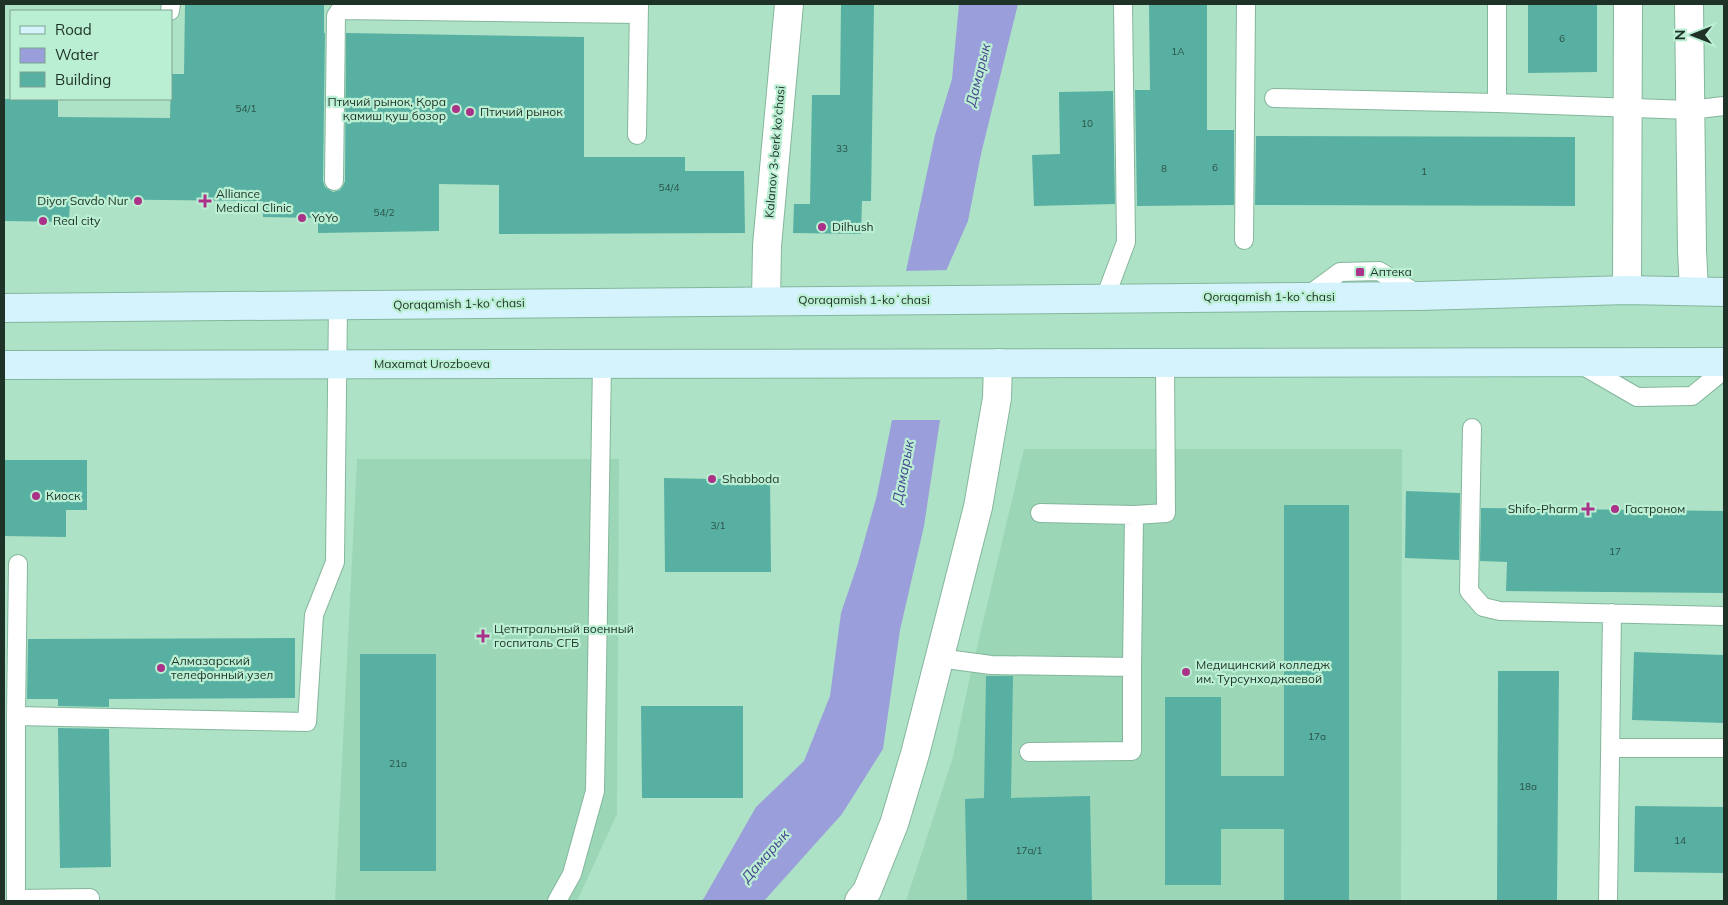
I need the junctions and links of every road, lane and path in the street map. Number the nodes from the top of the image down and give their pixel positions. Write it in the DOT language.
graph roads {
  1 [pos="789,4"];
  2 [pos="1123,4"];
  3 [pos="1246,4"];
  4 [pos="1497,4"];
  5 [pos="1628,4"];
  6 [pos="1689,4"];
  7 [pos="639,9"];
  8 [pos="1274,98"];
  9 [pos="1496,103"];
  10 [pos="1724,106"];
  11 [pos="1628,107"];
  12 [pos="1690,110"];
  13 [pos="638,135"];
  14 [pos="334,181"];
  15 [pos="1244,240"];
  16 [pos="1627,290"];
  17 [pos="1694,291"];
  18 [pos="1724,292"];
  19 [pos="1105,298"];
  20 [pos="766,301"];
  21 [pos="338,305"];
  22 [pos="4,308"];
  23 [pos="1577,362"];
  24 [pos="1724,362"];
  25 [pos="991,363"];
  26 [pos="1164,363"];
  27 [pos="4,364"];
  28 [pos="338,364"];
  29 [pos="602,364"];
  30 [pos="1724,370"];
  31 [pos="1472,428"];
  32 [pos="1040,513"];
  33 [pos="1134,514"];
  34 [pos="18,564"];
  35 [pos="1612,613"];
  36 [pos="1724,616"];
  37 [pos="939,658"];
  38 [pos="1132,667"];
  39 [pos="16,716"];
  40 [pos="1611,748"];
  41 [pos="1724,748"];
  42 [pos="1029,752"];
  43 [pos="90,901"];
  44 [pos="557,901"];
  45 [pos="859,901"];
  46 [pos="1608,901"];
  1 -- 20 [label="street, Kalanov 3-berk ko'chasi"];
  2 -- 19 [label="lane"];
  3 -- 15 [label="lane"];
  4 -- 9 [label="lane"];
  5 -- 11 [label="street"];
  6 -- 12 [label="street"];
  7 -- 13 [label="lane"];
  7 -- 14 [label="lane"];
  8 -- 9 [label="lane"];
  9 -- 11 [label="lane"];
  10 -- 12 [label="lane"];
  11 -- 12 [label="lane"];
  11 -- 16 [label="street"];
  12 -- 17 [label="street"];
  16 -- 17 [label="main road, Qoraqamish 1-koʻchasi"];
  16 -- 19 [label="main road, Qoraqamish 1-koʻchasi"];
  17 -- 18 [label="main road, Qoraqamish 1-koʻchasi"];
  19 -- 20 [label="main road, Qoraqamish 1-koʻchasi"];
  20 -- 21 [label="main road, Qoraqamish 1-koʻchasi"];
  21 -- 22 [label="main road, Qoraqamish 1-koʻchasi"];
  21 -- 28 [label="lane"];
  23 -- 24 [label="main road"];
  23 -- 26 [label="main road"];
  23 -- 30 [label="lane"];
  25 -- 26 [label="main road"];
  25 -- 29 [label="main road, Maxamat Urozboeva"];
  25 -- 37 [label="street"];
  26 -- 33 [label="lane"];
  27 -- 28 [label="main road, Maxamat Urozboeva"];
  28 -- 29 [label="main road, Maxamat Urozboeva"];
  28 -- 39 [label="lane"];
  29 -- 44 [label="lane"];
  31 -- 35 [label="lane"];
  32 -- 33 [label="lane"];
  33 -- 38 [label="lane"];
  34 -- 39 [label="lane"];
  35 -- 36 [label="lane"];
  35 -- 40 [label="lane"];
  37 -- 38 [label="lane"];
  37 -- 45 [label="street"];
  38 -- 42 [label="lane"];
  39 -- 43 [label="lane"];
  40 -- 41 [label="lane"];
  40 -- 46 [label="lane"];
}
